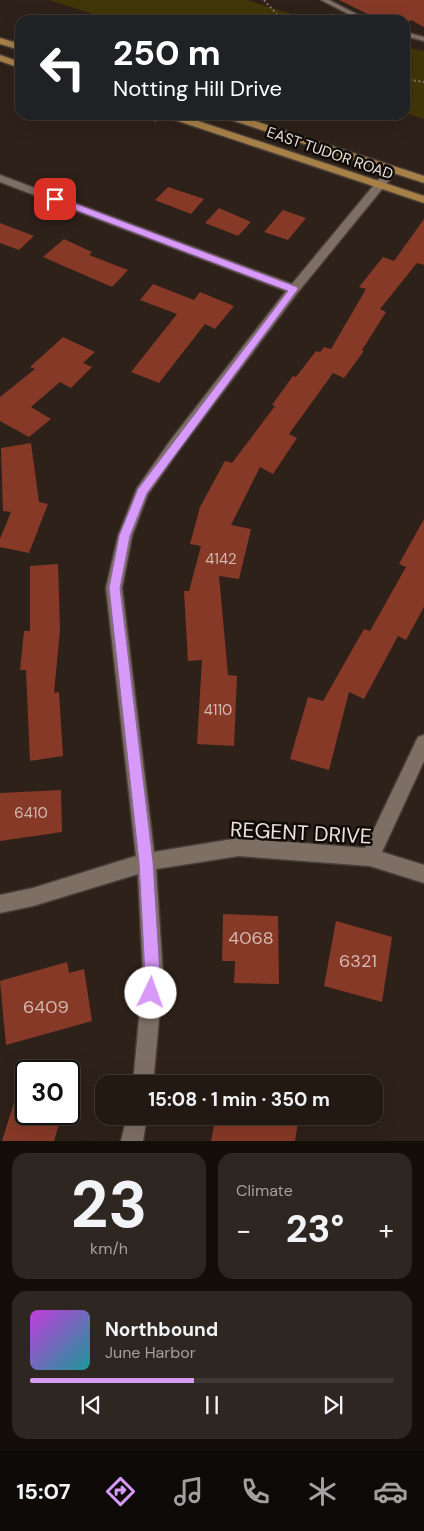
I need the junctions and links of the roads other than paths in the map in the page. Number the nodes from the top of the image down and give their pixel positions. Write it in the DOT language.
graph roads {
  1 [pos="324,0"];
  2 [pos="355,15"];
  3 [pos="410,35"];
  4 [pos="424,39"];
  5 [pos="0,41"];
  6 [pos="15,46"];
  7 [pos="0,58"];
  8 [pos="15,62"];
  9 [pos="185,120"];
  10 [pos="241,120"];
  11 [pos="392,170"];
  12 [pos="0,178"];
  13 [pos="424,180"];
  14 [pos="380,185"];
  15 [pos="424,200"];
  16 [pos="294,289"];
  17 [pos="424,743"];
  18 [pos="370,856"];
  19 [pos="146,862"];
  20 [pos="424,874"];
  21 [pos="0,904"];
  22 [pos="144,1075"];
  23 [pos="135,1125"];
  24 [pos="132,1141"];
  1 -- 2 [label="lane"];
  3 -- 4 [label="lane"];
  5 -- 6 [label="main road"];
  7 -- 8 [label="main road"];
  9 -- 14 [label="main road, EAST TUDOR ROAD"];
  10 -- 11 [label="main road, EAST TUDOR ROAD"];
  11 -- 13 [label="main road, EAST TUDOR ROAD"];
  11 -- 14 [label="street"];
  12 -- 16 [label="street"];
  14 -- 15 [label="main road, EAST TUDOR ROAD"];
  14 -- 16 [label="street"];
  16 -- 19 [label="street"];
  17 -- 18 [label="street"];
  18 -- 19 [label="street, REGENT DRIVE"];
  18 -- 20 [label="street, REGENT DRIVE"];
  19 -- 21 [label="street, REGENT DRIVE"];
  19 -- 22 [label="street"];
  23 -- 24 [label="street"];
}
